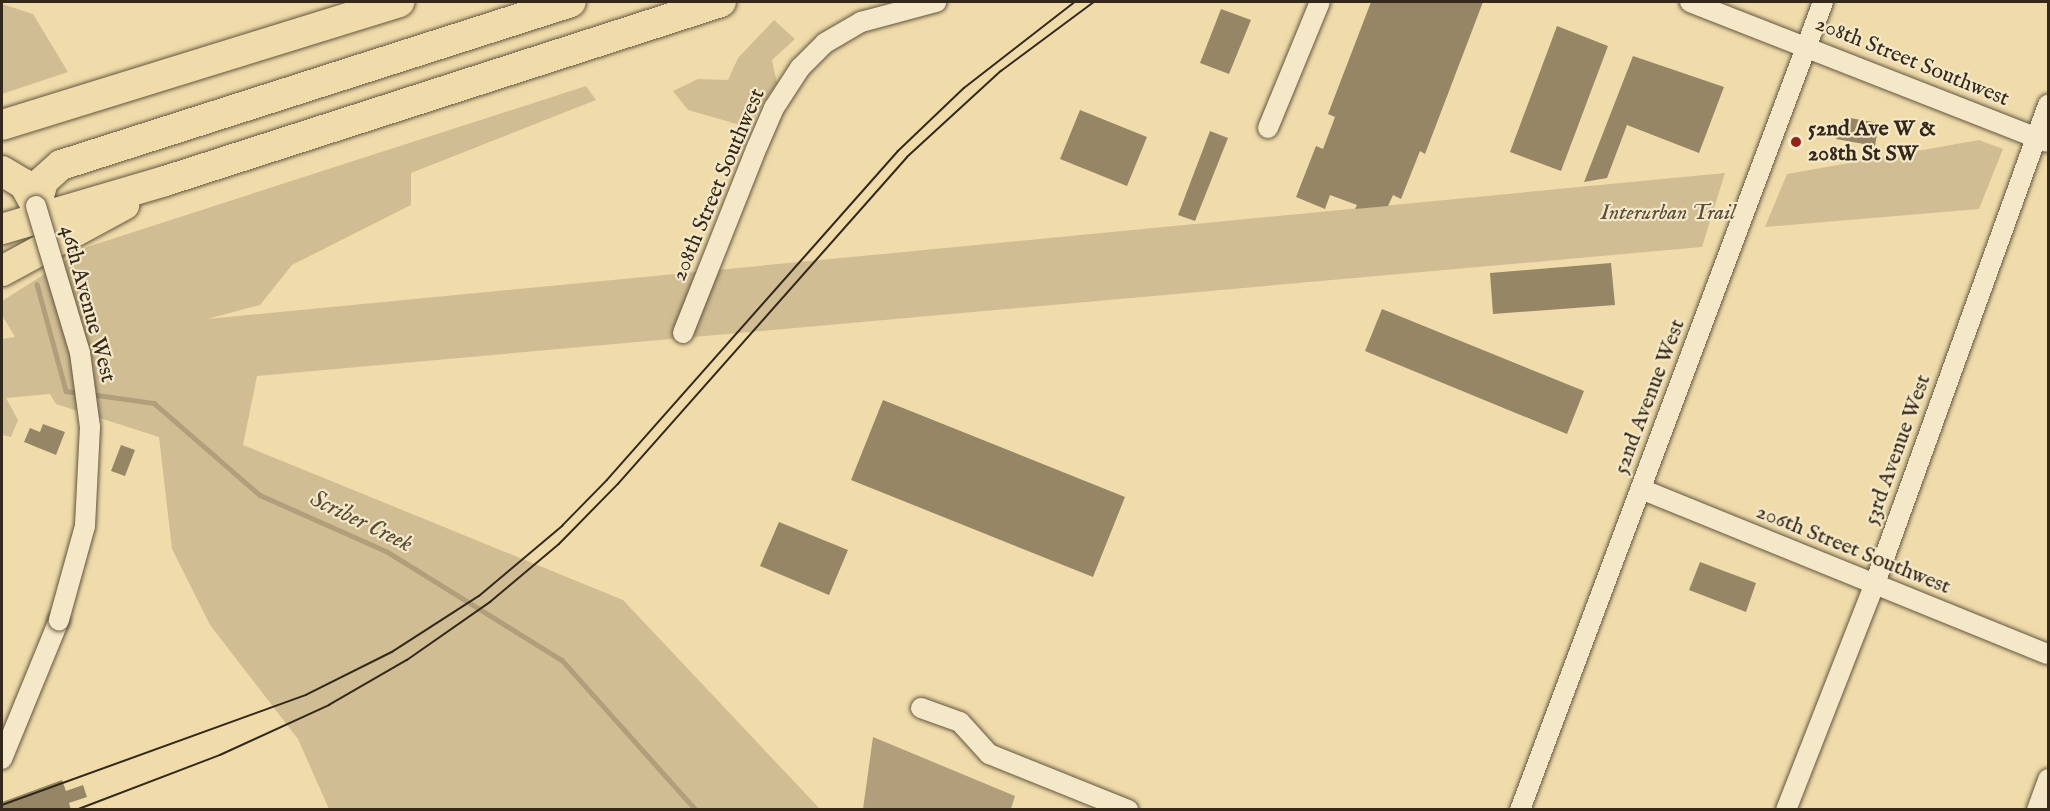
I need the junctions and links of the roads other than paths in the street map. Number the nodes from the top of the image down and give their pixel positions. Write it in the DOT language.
graph roads {
  1 [pos="399,2"];
  2 [pos="520,2"];
  3 [pos="571,2"];
  4 [pos="720,2"];
  5 [pos="936,2"];
  6 [pos="1320,2"];
  7 [pos="1690,2"];
  8 [pos="1823,2"];
  9 [pos="1806,45"];
  10 [pos="2049,105"];
  11 [pos="2,125"];
  12 [pos="1268,128"];
  13 [pos="136,132"];
  14 [pos="2042,140"];
  15 [pos="2,171"];
  16 [pos="165,181"];
  17 [pos="2,186"];
  18 [pos="36,206"];
  19 [pos="2,229"];
  20 [pos="2,271"];
  21 [pos="684,333"];
  22 [pos="1641,489"];
  23 [pos="1874,586"];
  24 [pos="2049,654"];
  25 [pos="921,708"];
  26 [pos="2,759"];
  27 [pos="2049,778"];
  28 [pos="1128,810"];
  29 [pos="1520,810"];
  30 [pos="1786,810"];
  31 [pos="2037,810"];
  1 -- 11 [label="highway"];
  2 -- 13 [label="highway"];
  3 -- 13 [label="highway"];
  4 -- 16 [label="highway"];
  5 -- 21 [label="street, 208th Street Southwest"];
  6 -- 12 [label="street"];
  7 -- 9 [label="street, 208th Street Southwest"];
  8 -- 9 [label="street, 52nd Avenue West"];
  9 -- 14 [label="street, 208th Street Southwest"];
  9 -- 22 [label="street, 52nd Avenue West"];
  10 -- 14 [label="street, 53rd Avenue West"];
  13 -- 18 [label="highway"];
  14 -- 23 [label="street, 53rd Avenue West"];
  15 -- 18 [label="highway"];
  16 -- 19 [label="highway"];
  16 -- 20 [label="highway"];
  17 -- 18 [label="highway"];
  18 -- 26 [label="street, 46th Avenue West, bridge"];
  22 -- 23 [label="street, 206th Street Southwest"];
  22 -- 29 [label="street, 52nd Avenue West"];
  23 -- 24 [label="street, 206th Street Southwest"];
  23 -- 30 [label="street, 53rd Avenue West"];
  25 -- 28 [label="street"];
  27 -- 31 [label="street"];
}
